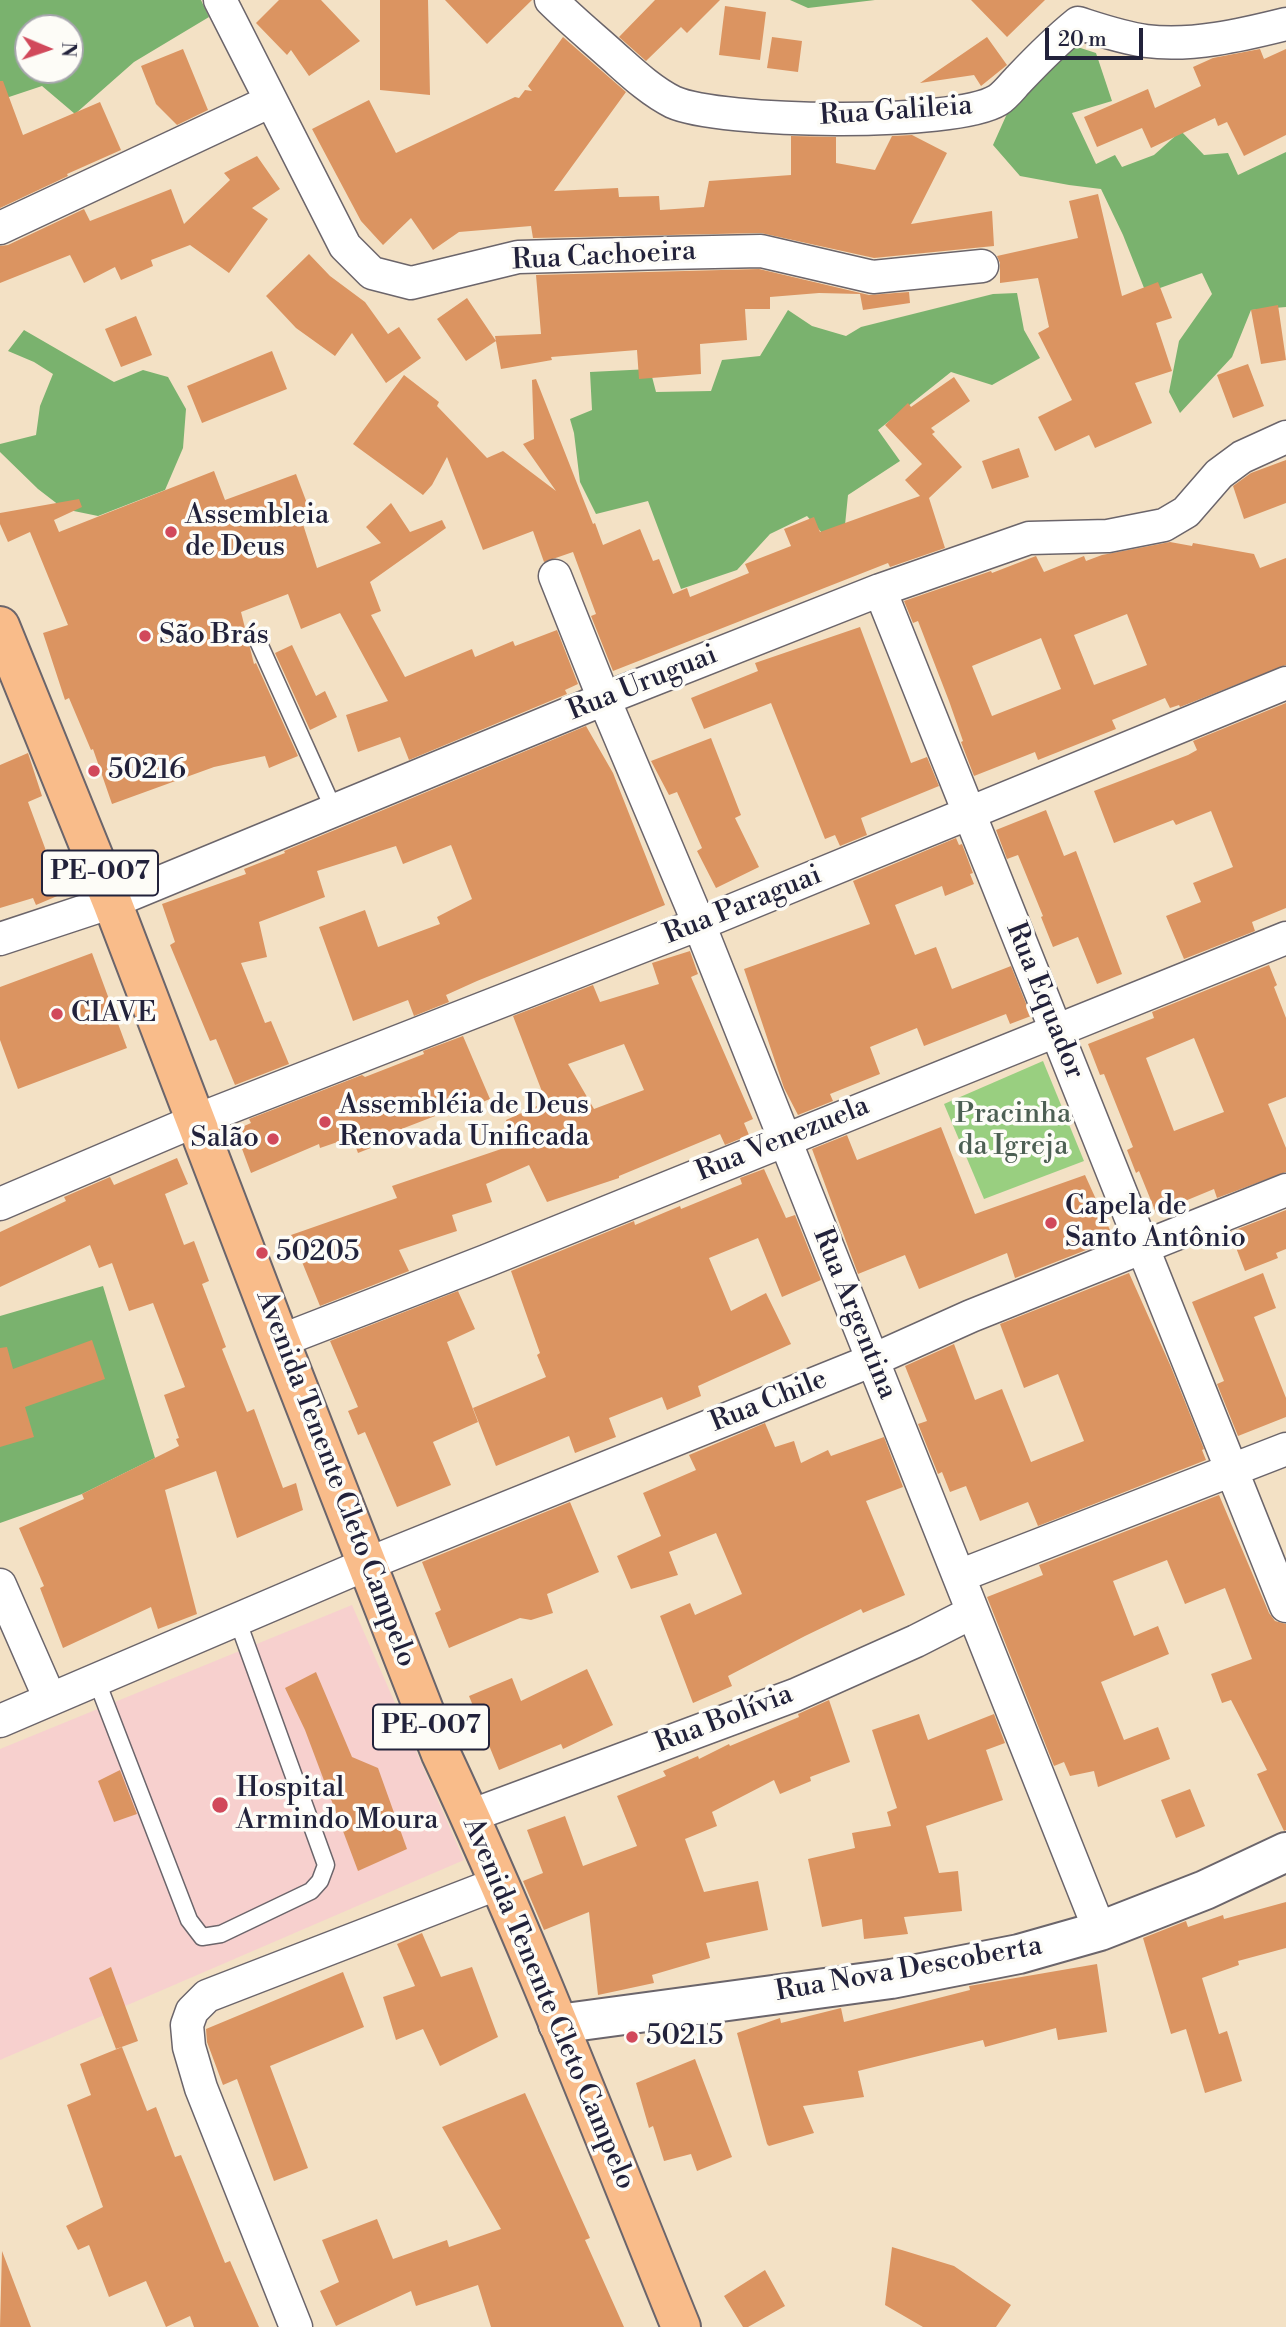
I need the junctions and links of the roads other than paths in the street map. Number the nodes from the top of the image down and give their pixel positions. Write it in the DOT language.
graph roads {
  1 [pos="220,0"];
  2 [pos="551,0"];
  3 [pos="1086,11"];
  4 [pos="1286,24"];
  5 [pos="271,101"];
  6 [pos="0,228"];
  7 [pos="982,266"];
  8 [pos="1286,437"];
  9 [pos="555,576"];
  10 [pos="880,590"];
  11 [pos="0,626"];
  12 [pos="257,639"];
  13 [pos="1286,682"];
  14 [pos="604,699"];
  15 [pos="334,810"];
  16 [pos="969,813"];
  17 [pos="112,902"];
  18 [pos="699,924"];
  19 [pos="1286,938"];
  20 [pos="0,939"];
  21 [pos="1057,1032"];
  22 [pos="197,1120"];
  23 [pos="785,1139"];
  24 [pos="1286,1190"];
  25 [pos="0,1204"];
  26 [pos="1143,1247"];
  27 [pos="280,1341"];
  28 [pos="873,1360"];
  29 [pos="1286,1449"];
  30 [pos="1232,1470"];
  31 [pos="367,1564"];
  32 [pos="959,1576"];
  33 [pos="0,1585"];
  34 [pos="1286,1606"];
  35 [pos="973,1612"];
  36 [pos="237,1619"];
  37 [pos="96,1679"];
  38 [pos="50,1699"];
  39 [pos="0,1721"];
  40 [pos="470,1816"];
  41 [pos="1286,1852"];
  42 [pos="499,1883"];
  43 [pos="1100,1931"];
  44 [pos="558,2024"];
  45 [pos="296,2327"];
  46 [pos="681,2327"];
  1 -- 5 [label="street, Rua Cachoeira"];
  2 -- 3 [label="street, Rua Galileia"];
  3 -- 4 [label="street, Rua Galileia"];
  5 -- 6 [label="street"];
  5 -- 7 [label="street, Rua Cachoeira"];
  8 -- 10 [label="street, Rua Uruguai"];
  9 -- 14 [label="street, Rua Argentina"];
  10 -- 14 [label="street, Rua Uruguai"];
  10 -- 16 [label="street, Rua Equador"];
  11 -- 17 [label="main road, Avenida Tenente Cleto Campelo / PE-007"];
  12 -- 15 [label="lane"];
  13 -- 16 [label="street, Rua Paraguai"];
  14 -- 15 [label="street, Rua Uruguai"];
  14 -- 18 [label="street, Rua Argentina"];
  15 -- 17 [label="street, Rua Uruguai"];
  16 -- 18 [label="street, Rua Paraguai"];
  16 -- 21 [label="street, Rua Equador"];
  17 -- 20 [label="street, Rua Uruguai"];
  17 -- 22 [label="main road, Avenida Tenente Cleto Campelo / PE-007"];
  18 -- 22 [label="street, Rua Paraguai"];
  18 -- 23 [label="street, Rua Argentina"];
  19 -- 21 [label="street, Rua Venezuela"];
  21 -- 23 [label="street, Rua Venezuela"];
  21 -- 26 [label="street, Rua Equador"];
  22 -- 25 [label="street, Rua Paraguai"];
  22 -- 27 [label="main road, Avenida Tenente Cleto Campelo / PE-007"];
  23 -- 27 [label="street, Rua Venezuela"];
  23 -- 28 [label="street, Rua Argentina"];
  24 -- 26 [label="street, Rua Chile"];
  26 -- 28 [label="street, Rua Chile"];
  26 -- 30 [label="street, Rua Equador"];
  27 -- 31 [label="main road, Avenida Tenente Cleto Campelo / PE-007"];
  28 -- 31 [label="street, Rua Chile"];
  28 -- 32 [label="street, Rua Argentina"];
  29 -- 30 [label="street"];
  30 -- 32 [label="street"];
  30 -- 34 [label="street, Rua Equador"];
  31 -- 36 [label="street, Rua Chile"];
  31 -- 40 [label="main road, Avenida Tenente Cleto Campelo / PE-007"];
  32 -- 35 [label="street, Rua Argentina"];
  33 -- 38 [label="street"];
  35 -- 40 [label="street, Rua Bolívia"];
  35 -- 43 [label="street, Rua Argentina"];
  36 -- 37 [label="street, Rua Chile"];
  36 -- 37 [label="lane"];
  37 -- 38 [label="street, Rua Chile"];
  38 -- 39 [label="street, Rua Chile"];
  40 -- 42 [label="main road, Avenida Tenente Cleto Campelo / PE-007"];
  41 -- 43 [label="street, Rua Nova Descoberta"];
  42 -- 44 [label="main road, Avenida Tenente Cleto Campelo / PE-007"];
  42 -- 45 [label="street"];
  43 -- 44 [label="street, Rua Nova Descoberta"];
  44 -- 46 [label="main road, Avenida Tenente Cleto Campelo / PE-007"];
}
